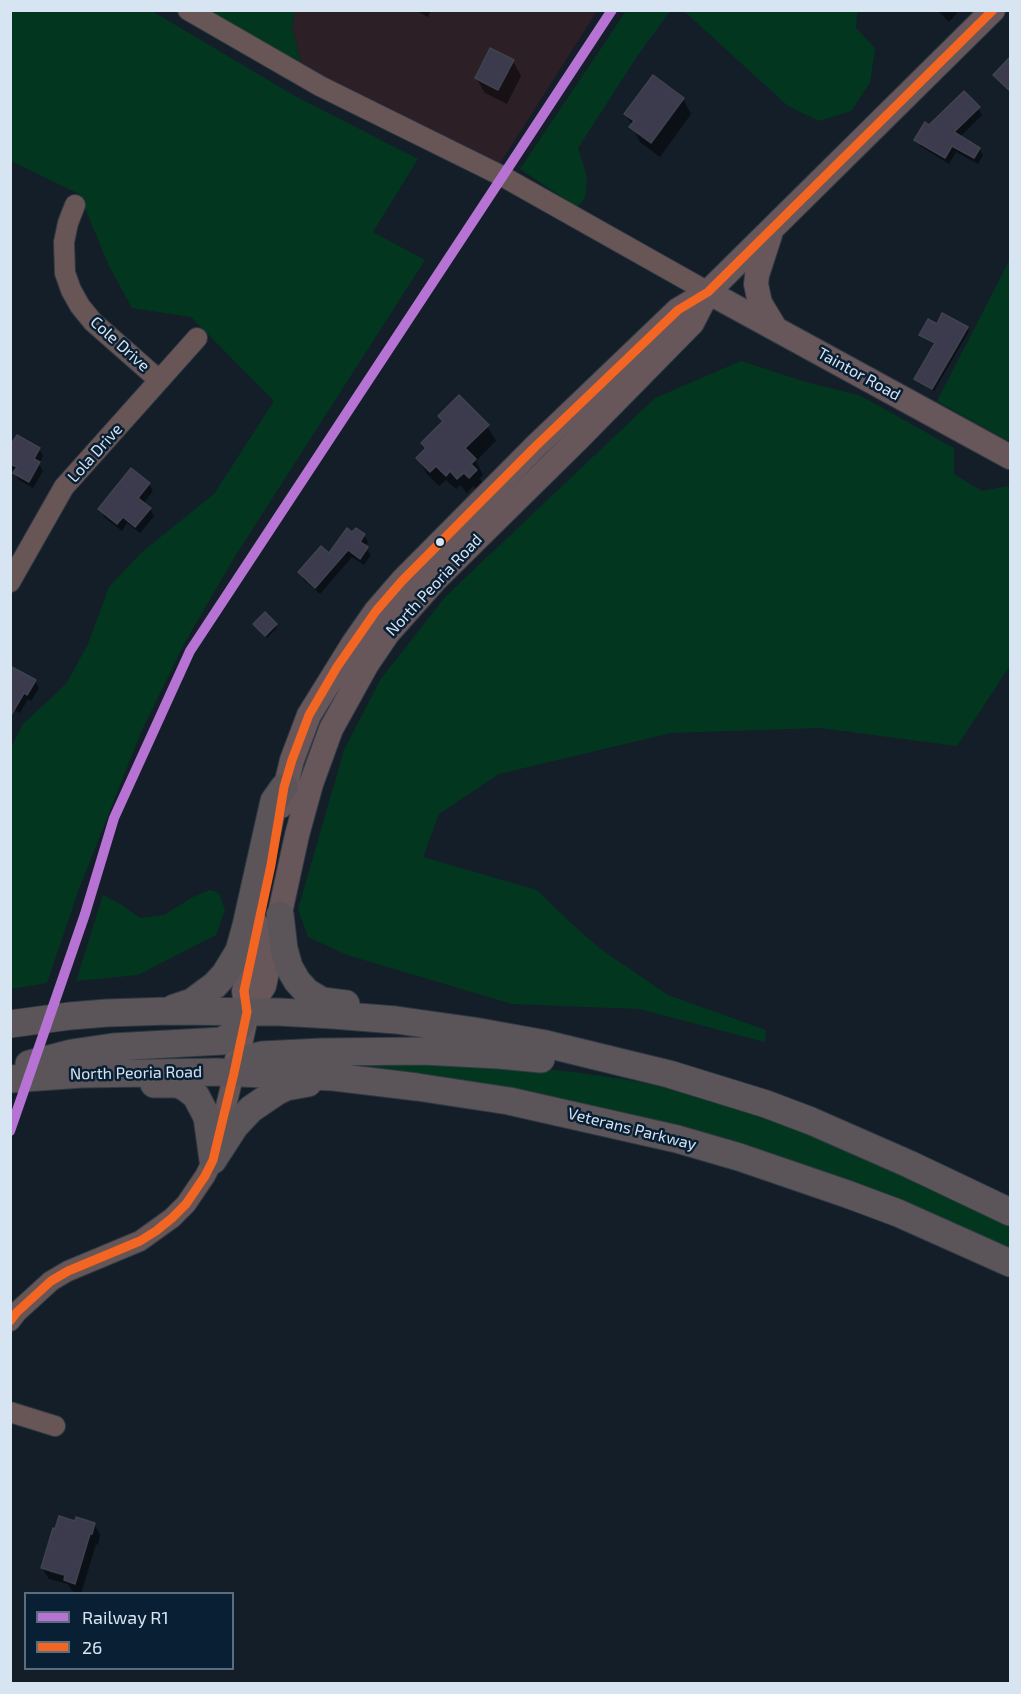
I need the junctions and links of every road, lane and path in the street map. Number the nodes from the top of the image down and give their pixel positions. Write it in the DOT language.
graph roads {
  1 [pos="188,10"];
  2 [pos="993,10"];
  3 [pos="75,205"];
  4 [pos="772,228"];
  5 [pos="708,292"];
  6 [pos="775,328"];
  7 [pos="197,338"];
  8 [pos="159,380"];
  9 [pos="1011,457"];
  10 [pos="10,582"];
  11 [pos="284,787"];
  12 [pos="280,915"];
  13 [pos="168,1011"];
  14 [pos="247,1012"];
  15 [pos="10,1024"];
  16 [pos="546,1044"];
  17 [pos="639,1066"];
  18 [pos="10,1068"];
  19 [pos="234,1073"];
  20 [pos="82,1074"];
  21 [pos="334,1077"];
  22 [pos="10,1079"];
  23 [pos="213,1160"];
  24 [pos="1011,1212"];
  25 [pos="1011,1263"];
  26 [pos="10,1321"];
  27 [pos="10,1412"];
  28 [pos="55,1426"];
  1 -- 5 [label="street"];
  2 -- 4 [label="main road, North Peoria Road"];
  3 -- 8 [label="street, Cole Drive"];
  4 -- 5 [label="main road, North Peoria Road"];
  4 -- 6 [label="main road"];
  5 -- 6 [label="main road, Taintor Road"];
  5 -- 11 [label="main road, North Peoria Road"];
  5 -- 12 [label="main road, North Peoria Road"];
  6 -- 9 [label="main road, Taintor Road"];
  7 -- 8 [label="street, Lola Drive"];
  8 -- 10 [label="street, Lola Drive"];
  11 -- 13 [label="highway"];
  11 -- 14 [label="main road, North Peoria Road"];
  12 -- 14 [label="main road, North Peoria Road"];
  12 -- 16 [label="highway"];
  13 -- 14 [label="highway"];
  13 -- 15 [label="highway"];
  14 -- 16 [label="highway"];
  14 -- 18 [label="highway"];
  14 -- 19 [label="main road, North Peoria Road"];
  16 -- 17 [label="highway"];
  17 -- 19 [label="highway"];
  17 -- 24 [label="highway"];
  19 -- 20 [label="highway, North Peoria Road"];
  19 -- 21 [label="highway, Veterans Parkway"];
  19 -- 23 [label="street"];
  20 -- 22 [label="highway, North Peoria Road"];
  20 -- 23 [label="highway"];
  21 -- 23 [label="highway"];
  21 -- 25 [label="highway, Veterans Parkway"];
  23 -- 26 [label="street"];
  27 -- 28 [label="street"];
}
